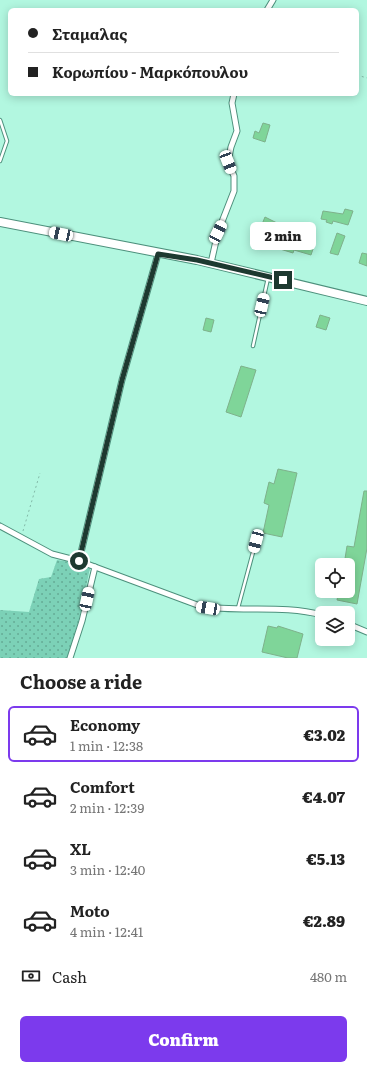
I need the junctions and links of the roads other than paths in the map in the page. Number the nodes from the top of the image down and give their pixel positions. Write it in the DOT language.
graph roads {
  1 [pos="234,96"];
  2 [pos="0,120"];
  3 [pos="0,162"];
  4 [pos="0,222"];
  5 [pos="158,254"];
  6 [pos="211,263"];
  7 [pos="269,277"];
  8 [pos="367,301"];
  9 [pos="252,346"];
  10 [pos="0,526"];
  11 [pos="256,541"];
  12 [pos="79,561"];
  13 [pos="95,567"];
  14 [pos="238,609"];
  15 [pos="315,614"];
  16 [pos="355,627"];
  17 [pos="367,632"];
  18 [pos="70,658"];
  1 -- 6 [label="street"];
  2 -- 3 [label="lane"];
  4 -- 5 [label="main road"];
  5 -- 6 [label="main road"];
  5 -- 12 [label="street"];
  6 -- 7 [label="main road"];
  7 -- 8 [label="main road"];
  7 -- 9 [label="lane"];
  10 -- 12 [label="street"];
  11 -- 14 [label="lane"];
  12 -- 13 [label="street"];
  13 -- 14 [label="street"];
  13 -- 18 [label="street"];
  14 -- 15 [label="street"];
  16 -- 17 [label="street"];
}
